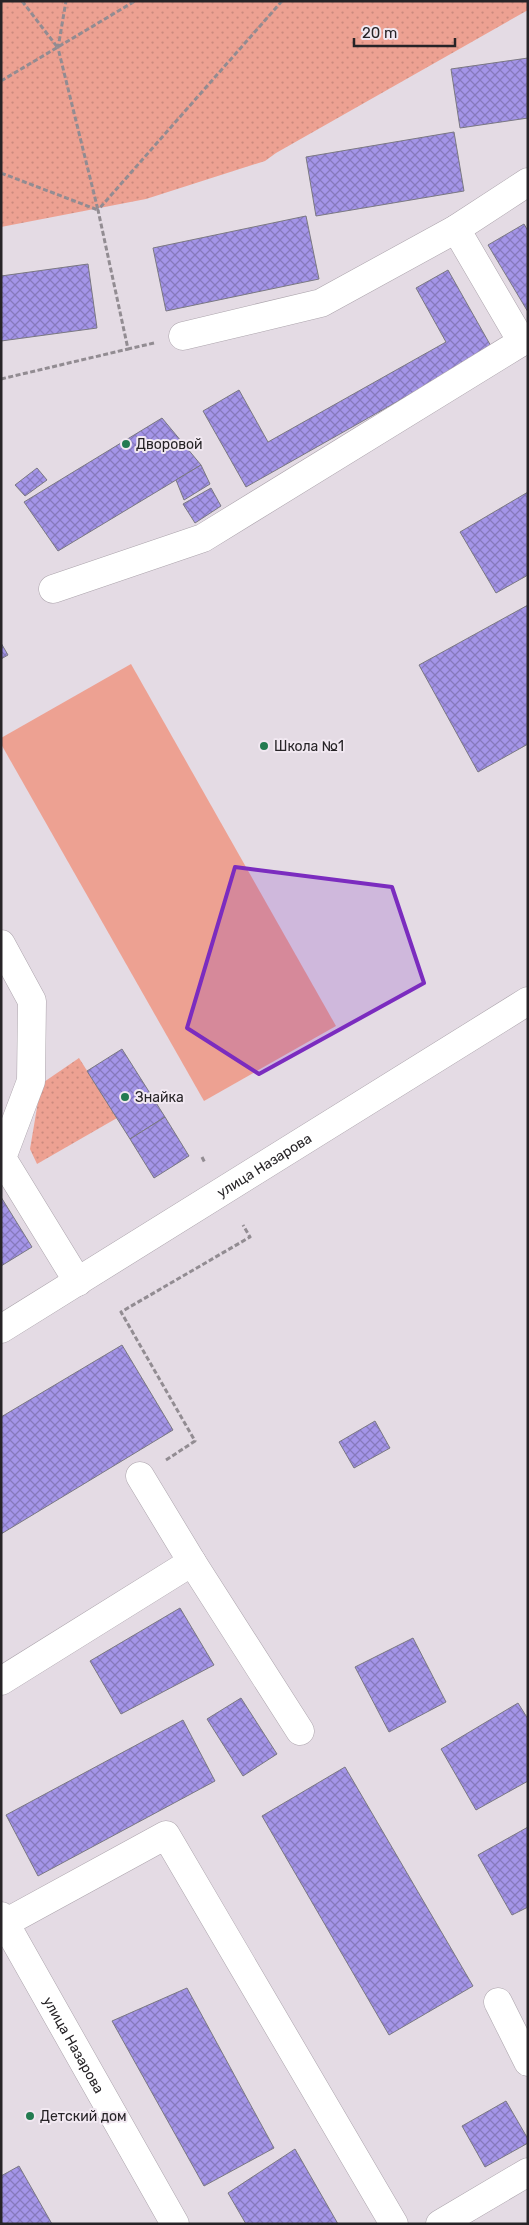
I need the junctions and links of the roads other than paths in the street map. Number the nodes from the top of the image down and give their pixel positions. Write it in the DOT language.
graph roads {
  1 [pos="528,182"];
  2 [pos="456,229"];
  3 [pos="183,336"];
  4 [pos="525,340"];
  5 [pos="53,589"];
  6 [pos="1,944"];
  7 [pos="528,1001"];
  8 [pos="30,1081"];
  9 [pos="1,1100"];
  10 [pos="78,1282"];
  11 [pos="1,1329"];
  12 [pos="140,1476"];
  13 [pos="192,1562"];
  14 [pos="1,1681"];
  15 [pos="300,1731"];
  16 [pos="3,1919"];
  17 [pos="498,2002"];
  18 [pos="528,2062"];
  19 [pos="528,2172"];
  20 [pos="176,2224"];
  21 [pos="394,2224"];
  22 [pos="440,2224"];
  1 -- 2 [label="street"];
  2 -- 3 [label="street"];
  2 -- 4 [label="street"];
  4 -- 5 [label="street"];
  6 -- 8 [label="street"];
  7 -- 10 [label="street, улица Назарова"];
  8 -- 9 [label="street"];
  8 -- 10 [label="street"];
  10 -- 11 [label="street, улица Назарова"];
  12 -- 13 [label="street"];
  13 -- 14 [label="street"];
  13 -- 15 [label="street"];
  16 -- 20 [label="street, улица Назарова"];
  16 -- 21 [label="street"];
  17 -- 18 [label="street"];
  19 -- 22 [label="street"];
}
